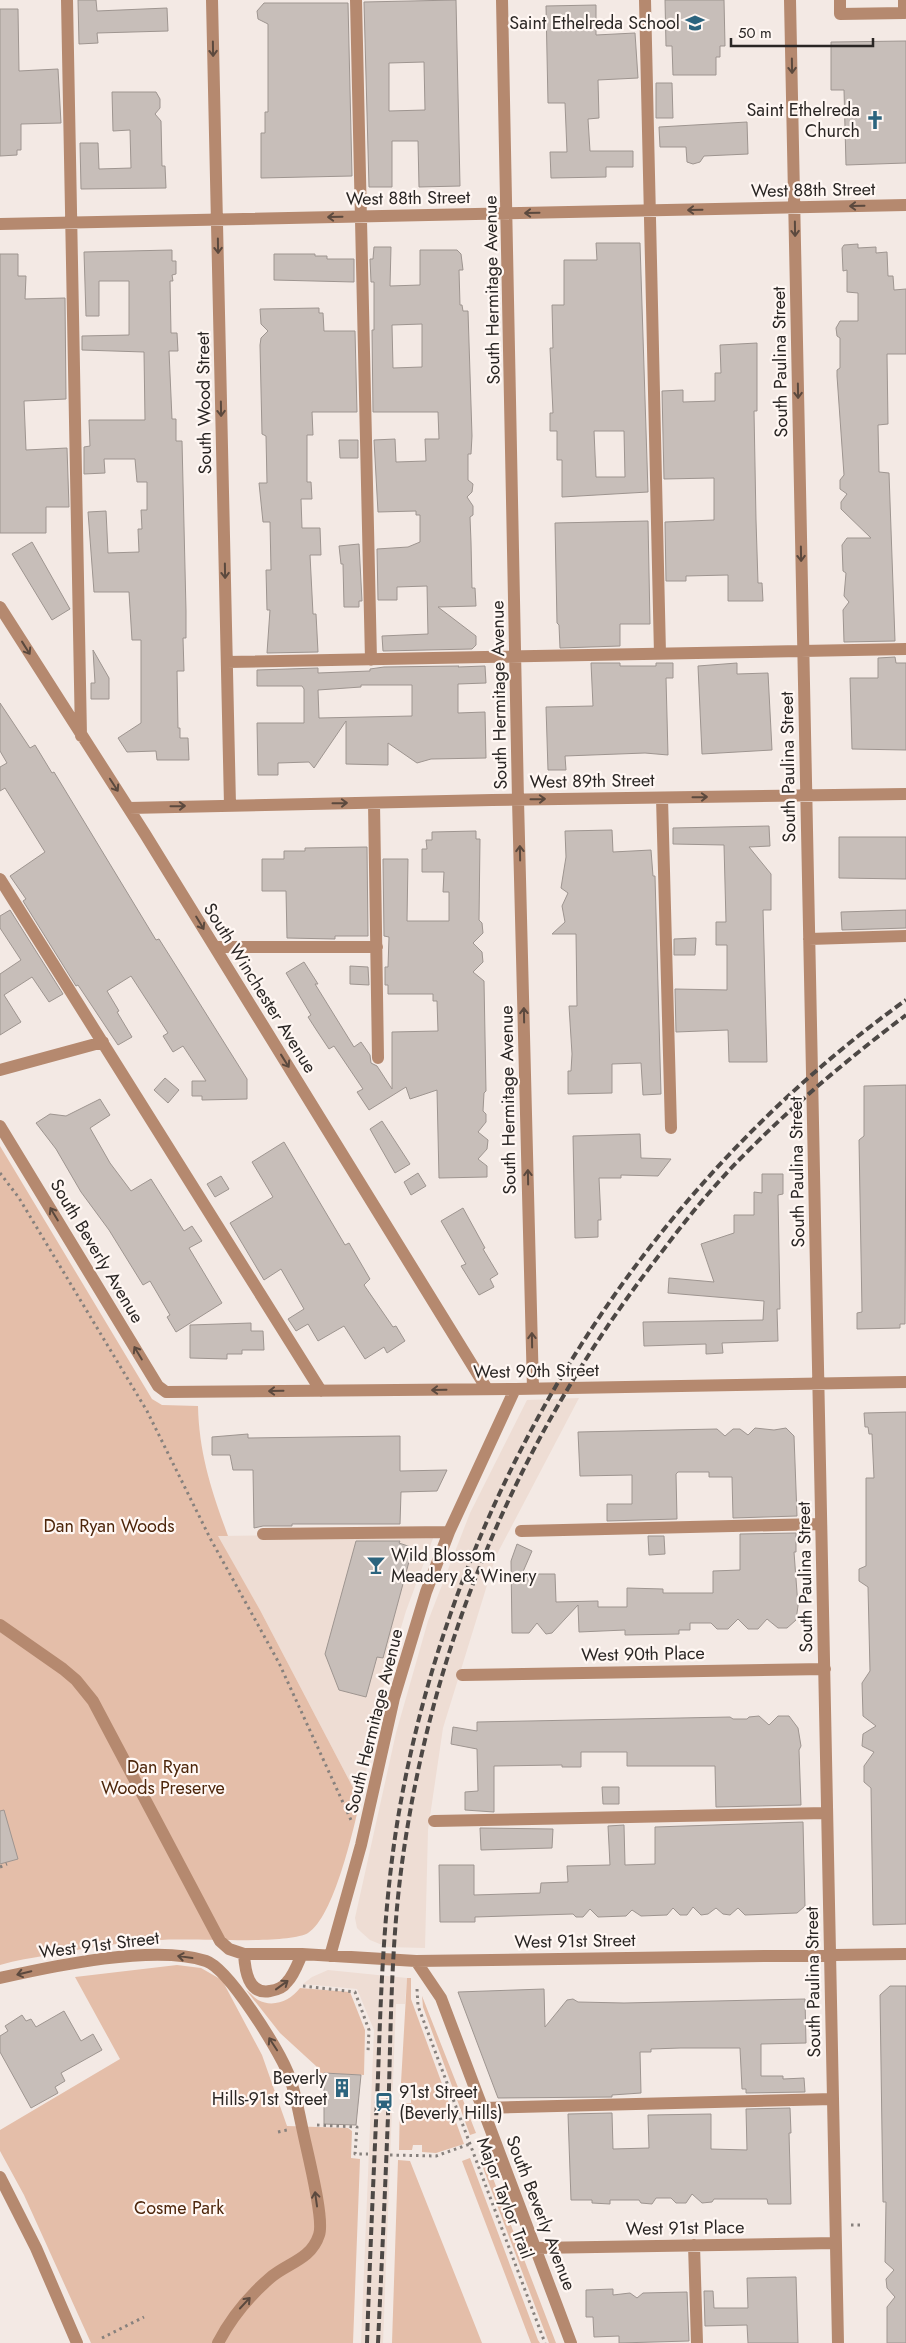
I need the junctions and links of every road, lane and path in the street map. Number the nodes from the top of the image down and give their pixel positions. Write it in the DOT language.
graph roads {
  1 [pos="67,0"];
  2 [pos="212,0"];
  3 [pos="356,0"];
  4 [pos="502,0"];
  5 [pos="645,0"];
  6 [pos="790,0"];
  7 [pos="840,0"];
  8 [pos="904,0"];
  9 [pos="905,13"];
  10 [pos="906,205"];
  11 [pos="794,208"];
  12 [pos="649,211"];
  13 [pos="508,214"];
  14 [pos="360,216"];
  15 [pos="217,219"];
  16 [pos="72,222"];
  17 [pos="0,224"];
  18 [pos="0,607"];
  19 [pos="906,649"];
  20 [pos="803,651"];
  21 [pos="660,654"];
  22 [pos="516,657"];
  23 [pos="371,660"];
  24 [pos="227,662"];
  25 [pos="81,736"];
  26 [pos="906,794"];
  27 [pos="806,796"];
  28 [pos="662,798"];
  29 [pos="518,800"];
  30 [pos="374,802"];
  31 [pos="230,805"];
  32 [pos="129,808"];
  33 [pos="0,880"];
  34 [pos="906,936"];
  35 [pos="809,939"];
  36 [pos="215,947"];
  37 [pos="377,947"];
  38 [pos="103,1042"];
  39 [pos="378,1058"];
  40 [pos="0,1070"];
  41 [pos="0,1126"];
  42 [pos="671,1128"];
  43 [pos="0,1174"];
  44 [pos="906,1382"];
  45 [pos="819,1383"];
  46 [pos="487,1389"];
  47 [pos="515,1389"];
  48 [pos="533,1389"];
  49 [pos="321,1391"];
  50 [pos="166,1392"];
  51 [pos="822,1524"];
  52 [pos="521,1531"];
  53 [pos="449,1532"];
  54 [pos="263,1534"];
  55 [pos="0,1625"];
  56 [pos="824,1669"];
  57 [pos="462,1675"];
  58 [pos="827,1813"];
  59 [pos="434,1821"];
  60 [pos="362,1845"];
  61 [pos="8,1864"];
  62 [pos="0,1867"];
  63 [pos="244,1954"];
  64 [pos="302,1954"];
  65 [pos="906,1954"];
  66 [pos="330,1956"];
  67 [pos="830,1956"];
  68 [pos="416,1960"];
  69 [pos="0,1978"];
  70 [pos="288,1982"];
  71 [pos="418,2006"];
  72 [pos="368,2052"];
  73 [pos="833,2099"];
  74 [pos="483,2108"];
  75 [pos="317,2125"];
  76 [pos="288,2130"];
  77 [pos="278,2132"];
  78 [pos="470,2144"];
  79 [pos="368,2154"];
  80 [pos="390,2155"];
  81 [pos="0,2177"];
  82 [pos="850,2225"];
  83 [pos="863,2225"];
  84 [pos="836,2243"];
  85 [pos="694,2245"];
  86 [pos="535,2248"];
  87 [pos="144,2317"];
  88 [pos="102,2338"];
  89 [pos="77,2343"];
  90 [pos="218,2343"];
  91 [pos="545,2343"];
  92 [pos="571,2343"];
  93 [pos="696,2343"];
  94 [pos="838,2343"];
  1 -- 16 [label="street"];
  2 -- 15 [label="street, South Wood Street, one-way"];
  3 -- 14 [label="street"];
  4 -- 13 [label="street, South Hermitage Avenue"];
  5 -- 12 [label="street"];
  6 -- 11 [label="street, South Paulina Street, one-way"];
  7 -- 9 [label="street"];
  8 -- 9 [label="street"];
  10 -- 11 [label="street, West 88th Street, one-way"];
  11 -- 12 [label="street, West 88th Street, one-way"];
  11 -- 20 [label="street, South Paulina Street, one-way"];
  12 -- 13 [label="street, West 88th Street, one-way"];
  12 -- 21 [label="street"];
  13 -- 14 [label="street, West 88th Street"];
  13 -- 22 [label="street, South Hermitage Avenue"];
  14 -- 15 [label="street, West 88th Street, one-way"];
  14 -- 23 [label="street"];
  15 -- 16 [label="street, West 88th Street"];
  15 -- 24 [label="street, South Wood Street, one-way"];
  16 -- 17 [label="street, West 88th Street"];
  16 -- 25 [label="street"];
  18 -- 25 [label="street, South Winchester Avenue, one-way"];
  19 -- 20 [label="street"];
  20 -- 21 [label="street"];
  20 -- 27 [label="street, South Paulina Street"];
  21 -- 22 [label="street"];
  22 -- 23 [label="street"];
  22 -- 29 [label="street, South Hermitage Avenue"];
  23 -- 24 [label="street"];
  24 -- 31 [label="street, South Wood Street"];
  25 -- 32 [label="street, South Winchester Avenue, one-way"];
  26 -- 27 [label="street, West 89th Street"];
  28 -- 27 [label="street, West 89th Street, one-way"];
  27 -- 35 [label="street, South Paulina Street"];
  29 -- 28 [label="street, West 89th Street, one-way"];
  28 -- 42 [label="street"];
  29 -- 30 [label="street, West 89th Street"];
  48 -- 29 [label="street, South Hermitage Avenue, one-way"];
  31 -- 30 [label="street, West 89th Street, one-way"];
  30 -- 37 [label="street"];
  32 -- 31 [label="street, West 89th Street, one-way"];
  32 -- 36 [label="street, South Winchester Avenue, one-way"];
  33 -- 38 [label="street"];
  34 -- 35 [label="street"];
  35 -- 45 [label="street, South Paulina Street"];
  36 -- 37 [label="street"];
  36 -- 46 [label="street, South Winchester Avenue, one-way"];
  37 -- 39 [label="street"];
  38 -- 40 [label="street"];
  38 -- 49 [label="street"];
  50 -- 41 [label="street, South Beverly Avenue, one-way"];
  43 -- 60 [label="path"];
  44 -- 45 [label="street, West 90th Street"];
  45 -- 48 [label="street, West 90th Street"];
  45 -- 51 [label="street, South Paulina Street"];
  46 -- 47 [label="street, West 90th Street"];
  46 -- 49 [label="street, West 90th Street, one-way"];
  47 -- 48 [label="street, West 90th Street"];
  47 -- 53 [label="street, South Hermitage Avenue"];
  49 -- 50 [label="street, West 90th Street, one-way"];
  51 -- 52 [label="street"];
  51 -- 56 [label="street, South Paulina Street"];
  53 -- 54 [label="street"];
  53 -- 60 [label="street, South Hermitage Avenue"];
  55 -- 63 [label="street"];
  56 -- 57 [label="street, West 90th Place"];
  56 -- 58 [label="street, South Paulina Street"];
  58 -- 59 [label="street"];
  58 -- 67 [label="street, South Paulina Street"];
  60 -- 66 [label="street, South Hermitage Avenue"];
  61 -- 62 [label="path"];
  63 -- 64 [label="street, West 91st Street"];
  63 -- 70 [label="street, one-way"];
  64 -- 66 [label="street, West 91st Street"];
  64 -- 70 [label="street"];
  65 -- 67 [label="street, West 91st Street"];
  66 -- 68 [label="street, West 91st Street"];
  67 -- 68 [label="street, West 91st Street"];
  67 -- 73 [label="street, South Paulina Street"];
  68 -- 74 [label="street, South Beverly Avenue"];
  90 -- 69 [label="street, West 91st Street, one-way"];
  70 -- 72 [label="path"];
  71 -- 78 [label="path, Major Taylor Trail"];
  73 -- 74 [label="street"];
  73 -- 84 [label="street, South Paulina Street"];
  74 -- 86 [label="street, South Beverly Avenue"];
  75 -- 79 [label="path"];
  76 -- 77 [label="path"];
  78 -- 80 [label="path"];
  78 -- 91 [label="path, Major Taylor Trail"];
  81 -- 89 [label="street"];
  82 -- 83 [label="path"];
  84 -- 85 [label="street, West 91st Place"];
  84 -- 94 [label="street, South Paulina Street"];
  85 -- 86 [label="street, West 91st Place"];
  85 -- 93 [label="street"];
  86 -- 92 [label="street, South Beverly Avenue"];
  87 -- 88 [label="path"];
}
